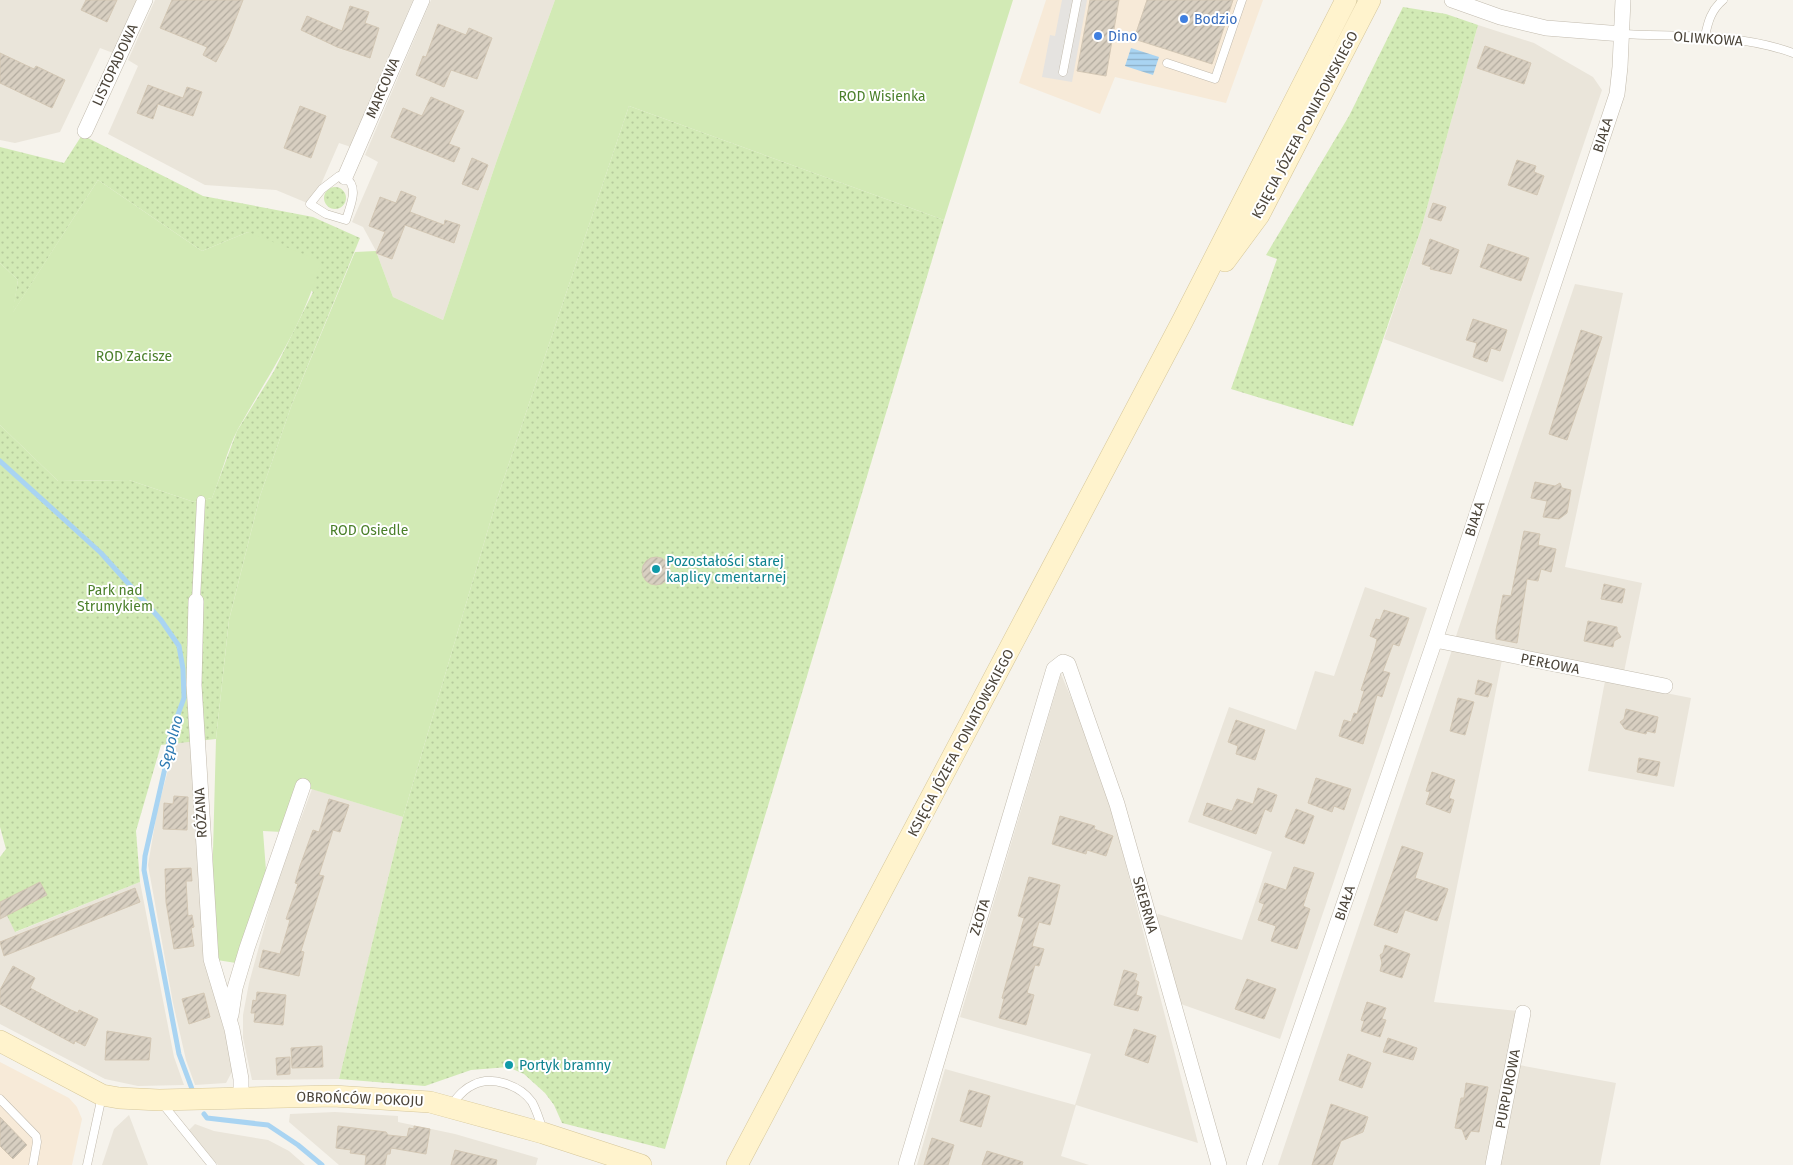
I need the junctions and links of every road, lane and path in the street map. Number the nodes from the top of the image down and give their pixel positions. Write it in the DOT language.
graph roads {
  1 [pos="145,0"];
  2 [pos="422,0"];
  3 [pos="1077,0"];
  4 [pos="1242,0"];
  5 [pos="1346,0"];
  6 [pos="1370,0"];
  7 [pos="1452,0"];
  8 [pos="1623,0"];
  9 [pos="1723,0"];
  10 [pos="1622,34"];
  11 [pos="1705,36"];
  12 [pos="1793,54"];
  13 [pos="1167,63"];
  14 [pos="1063,72"];
  15 [pos="85,131"];
  16 [pos="345,177"];
  17 [pos="1183,320"];
  18 [pos="201,500"];
  19 [pos="196,601"];
  20 [pos="1435,640"];
  21 [pos="1054,669"];
  22 [pos="1665,686"];
  23 [pos="303,786"];
  24 [pos="1523,1014"];
  25 [pos="230,1022"];
  26 [pos="0,1041"];
  27 [pos="102,1094"];
  28 [pos="241,1098"];
  29 [pos="0,1099"];
  30 [pos="160,1100"];
  31 [pos="450,1106"];
  32 [pos="543,1133"];
  33 [pos="33,1165"];
  34 [pos="87,1165"];
  35 [pos="212,1165"];
  36 [pos="641,1165"];
  37 [pos="737,1165"];
  38 [pos="906,1165"];
  39 [pos="1219,1165"];
  40 [pos="1254,1165"];
  41 [pos="1493,1165"];
  1 -- 15 [label="street, LISTOPADOWA"];
  2 -- 16 [label="street, MARCOWA"];
  3 -- 14 [label="lane"];
  4 -- 13 [label="lane"];
  5 -- 17 [label="main road, KSIĘCIA JÓZEFA PONIATOWSKIEGO"];
  6 -- 17 [label="main road, KSIĘCIA JÓZEFA PONIATOWSKIEGO"];
  7 -- 10 [label="street"];
  8 -- 10 [label="street, BIAŁA"];
  9 -- 11 [label="lane"];
  10 -- 11 [label="lane, OLIWKOWA"];
  10 -- 20 [label="street, BIAŁA"];
  11 -- 12 [label="lane, OLIWKOWA"];
  16 -- 16 [label="lane"];
  17 -- 37 [label="main road, KSIĘCIA JÓZEFA PONIATOWSKIEGO"];
  18 -- 19 [label="lane"];
  19 -- 25 [label="street, RÓŻANA"];
  20 -- 22 [label="street, PERŁOWA"];
  20 -- 40 [label="street, BIAŁA"];
  21 -- 38 [label="street, ZŁOTA"];
  21 -- 39 [label="street, SREBRNA"];
  23 -- 25 [label="street, RÓŻANA"];
  24 -- 41 [label="street, PURPUROWA"];
  25 -- 28 [label="street, RÓŻANA"];
  26 -- 27 [label="main road, OBROŃCÓW POKOJU"];
  27 -- 30 [label="main road, OBROŃCÓW POKOJU"];
  27 -- 34 [label="lane"];
  28 -- 30 [label="main road, OBROŃCÓW POKOJU"];
  28 -- 31 [label="main road, OBROŃCÓW POKOJU"];
  29 -- 33 [label="lane"];
  30 -- 35 [label="lane"];
  31 -- 32 [label="main road, OBROŃCÓW POKOJU"];
  31 -- 32 [label="lane"];
  32 -- 36 [label="main road, OBROŃCÓW POKOJU"];
}
